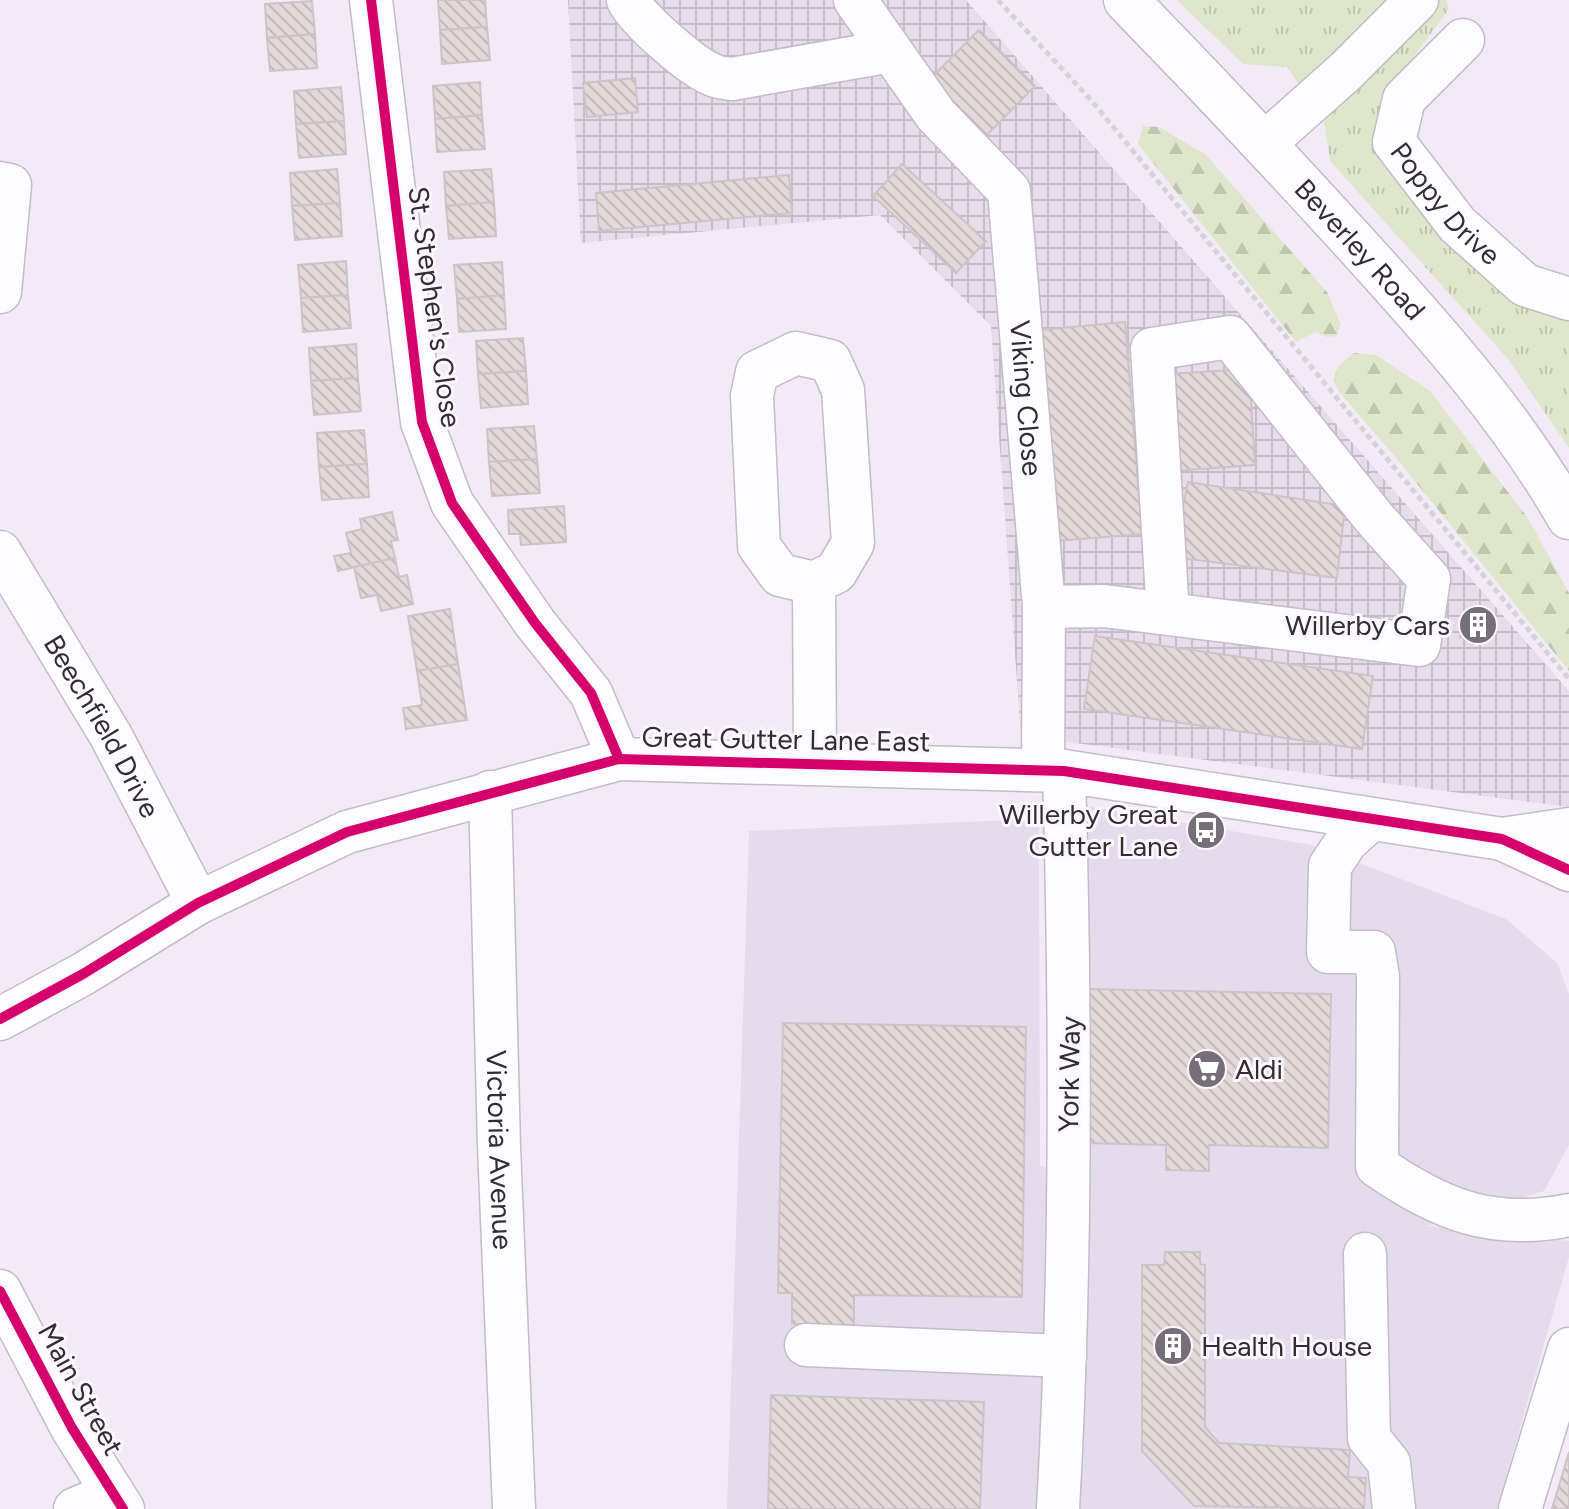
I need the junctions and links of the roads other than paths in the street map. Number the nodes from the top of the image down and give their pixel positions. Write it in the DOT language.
graph roads {
  1 [pos="371,0"];
  2 [pos="628,0"];
  3 [pos="855,0"];
  4 [pos="1126,0"];
  5 [pos="1417,0"];
  6 [pos="1463,40"];
  7 [pos="891,51"];
  8 [pos="1265,143"];
  9 [pos="11,182"];
  10 [pos="0,292"];
  11 [pos="1569,299"];
  12 [pos="1569,517"];
  13 [pos="0,552"];
  14 [pos="814,583"];
  15 [pos="1044,607"];
  16 [pos="1168,614"];
  17 [pos="619,759"];
  18 [pos="815,763"];
  19 [pos="1054,771"];
  20 [pos="490,792"];
  21 [pos="1370,820"];
  22 [pos="1569,829"];
  23 [pos="1502,839"];
  24 [pos="1569,870"];
  25 [pos="198,903"];
  26 [pos="0,1019"];
  27 [pos="1569,1215"];
  28 [pos="1365,1254"];
  29 [pos="0,1291"];
  30 [pos="806,1345"];
  31 [pos="1569,1349"];
  32 [pos="1065,1367"];
  33 [pos="118,1501"];
  34 [pos="75,1509"];
  35 [pos="514,1509"];
  36 [pos="1058,1509"];
  37 [pos="1394,1509"];
  38 [pos="1520,1509"];
  1 -- 17 [label="street, St. Stephen's Close"];
  2 -- 7 [label="street"];
  3 -- 7 [label="street"];
  4 -- 8 [label="main road, Beverley Road"];
  5 -- 8 [label="street"];
  6 -- 11 [label="street, Poppy Drive"];
  7 -- 15 [label="street, Viking Close"];
  8 -- 12 [label="main road, Beverley Road"];
  9 -- 10 [label="street"];
  13 -- 25 [label="street, Beechfield Drive"];
  14 -- 14 [label="street"];
  14 -- 18 [label="street"];
  15 -- 16 [label="street"];
  15 -- 19 [label="street, Viking Close"];
  16 -- 16 [label="street"];
  17 -- 18 [label="street, Great Gutter Lane East"];
  17 -- 20 [label="street, Great Gutter Lane East"];
  18 -- 19 [label="street, Great Gutter Lane East"];
  19 -- 21 [label="street, Great Gutter Lane East"];
  19 -- 32 [label="street, York Way"];
  20 -- 25 [label="street, Great Gutter Lane East"];
  20 -- 35 [label="street, Victoria Avenue"];
  21 -- 23 [label="street, Great Gutter Lane East"];
  21 -- 27 [label="street"];
  22 -- 23 [label="street, Great Gutter Lane East"];
  23 -- 24 [label="street, Great Gutter Lane East"];
  25 -- 26 [label="street, Great Gutter Lane East"];
  28 -- 37 [label="street"];
  29 -- 33 [label="street, Main Street"];
  30 -- 32 [label="street"];
  31 -- 38 [label="street"];
  32 -- 36 [label="street, York Way"];
  33 -- 34 [label="street"];
}
